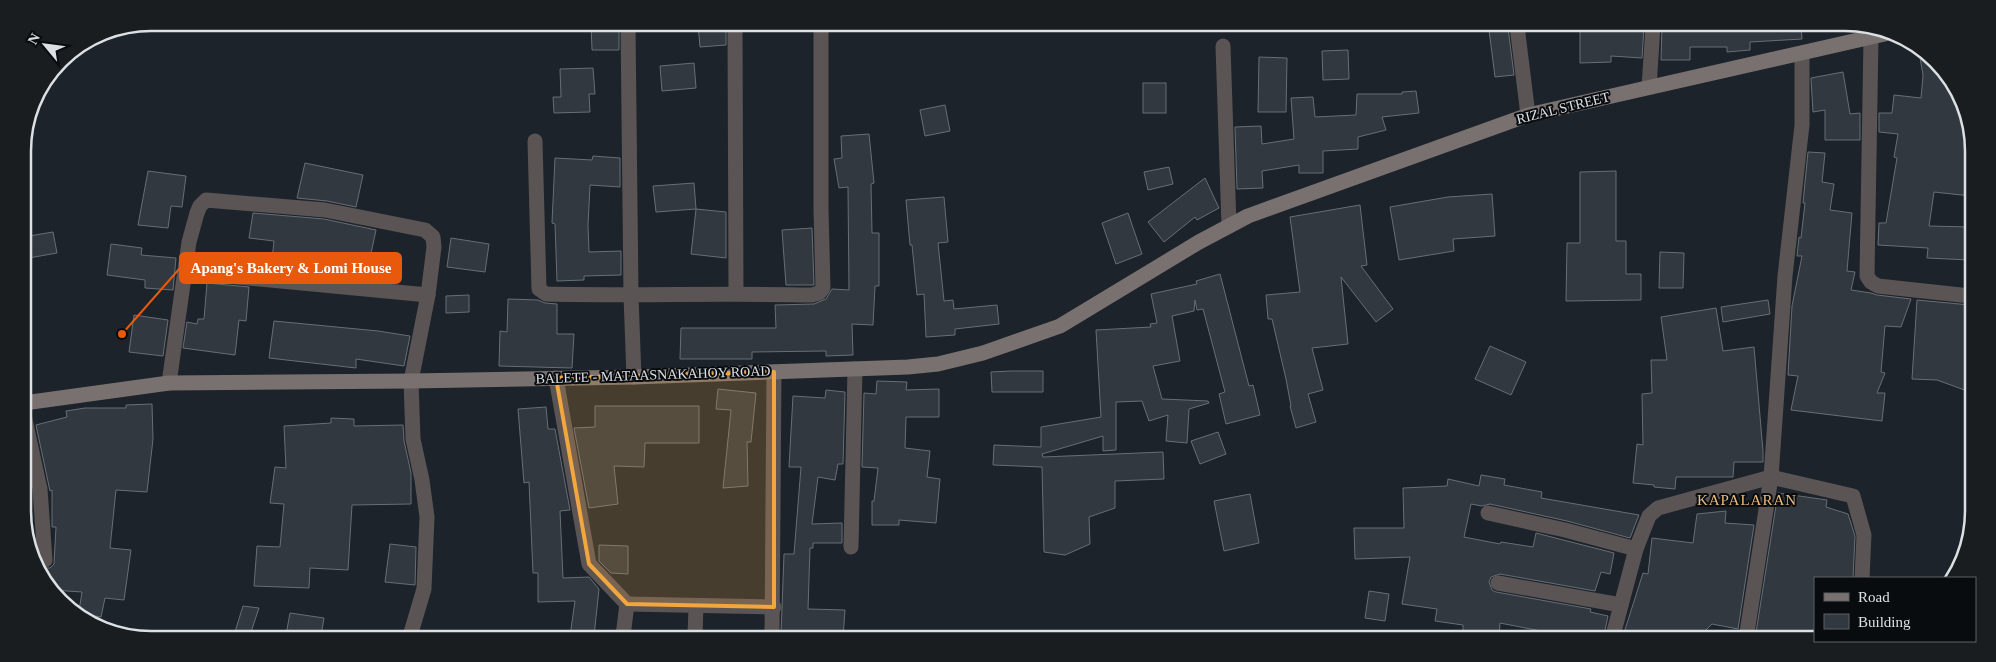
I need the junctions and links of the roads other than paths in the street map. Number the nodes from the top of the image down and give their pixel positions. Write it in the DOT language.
graph roads {
  1 [pos="628,31"];
  2 [pos="735,31"];
  3 [pos="822,31"];
  4 [pos="1519,31"];
  5 [pos="1653,31"];
  6 [pos="1879,36"];
  7 [pos="1871,38"];
  8 [pos="1223,46"];
  9 [pos="1802,53"];
  10 [pos="1649,87"];
  11 [pos="1528,115"];
  12 [pos="535,141"];
  13 [pos="1248,216"];
  14 [pos="1229,226"];
  15 [pos="186,272"];
  16 [pos="736,293"];
  17 [pos="428,295"];
  18 [pos="1965,295"];
  19 [pos="631,296"];
  20 [pos="855,368"];
  21 [pos="774,372"];
  22 [pos="634,377"];
  23 [pos="556,378"];
  24 [pos="411,382"];
  25 [pos="169,383"];
  26 [pos="31,402"];
  27 [pos="31,448"];
  28 [pos="1771,477"];
  29 [pos="1488,512"];
  30 [pos="851,547"];
  31 [pos="1636,549"];
  32 [pos="45,560"];
  33 [pos="1862,577"];
  34 [pos="1498,583"];
  35 [pos="627,604"];
  36 [pos="1621,605"];
  37 [pos="696,606"];
  38 [pos="774,607"];
  39 [pos="1614,630"];
  40 [pos="1747,630"];
  41 [pos="412,631"];
  42 [pos="624,631"];
  43 [pos="695,631"];
  44 [pos="772,631"];
  1 -- 19 [label="street"];
  2 -- 16 [label="street"];
  3 -- 16 [label="street"];
  4 -- 11 [label="street"];
  5 -- 10 [label="street"];
  6 -- 7 [label="main road, RIZAL STREET"];
  7 -- 9 [label="main road, RIZAL STREET"];
  7 -- 18 [label="street"];
  8 -- 14 [label="street"];
  9 -- 10 [label="main road, RIZAL STREET"];
  9 -- 28 [label="street"];
  10 -- 11 [label="main road, RIZAL STREET"];
  11 -- 13 [label="main road, RIZAL STREET"];
  12 -- 19 [label="street"];
  13 -- 14 [label="main road, BALETE - MATAASNAKAHOY ROAD"];
  14 -- 20 [label="main road, BALETE - MATAASNAKAHOY ROAD"];
  15 -- 17 [label="street"];
  15 -- 17 [label="street"];
  15 -- 25 [label="street"];
  16 -- 19 [label="street"];
  17 -- 24 [label="street"];
  19 -- 22 [label="street"];
  20 -- 21 [label="main road, BALETE - MATAASNAKAHOY ROAD"];
  20 -- 30 [label="street"];
  21 -- 22 [label="main road, BALETE - MATAASNAKAHOY ROAD"];
  21 -- 38 [label="street"];
  22 -- 23 [label="main road, BALETE - MATAASNAKAHOY ROAD"];
  23 -- 24 [label="main road, BALETE - MATAASNAKAHOY ROAD"];
  23 -- 35 [label="street"];
  24 -- 25 [label="main road, BALETE - MATAASNAKAHOY ROAD"];
  24 -- 41 [label="street"];
  25 -- 26 [label="main road, BALETE - MATAASNAKAHOY ROAD"];
  27 -- 32 [label="street"];
  28 -- 31 [label="street"];
  28 -- 33 [label="street"];
  28 -- 40 [label="street"];
  29 -- 31 [label="street"];
  31 -- 36 [label="street"];
  34 -- 36 [label="street"];
  35 -- 37 [label="street"];
  35 -- 42 [label="street"];
  36 -- 39 [label="street"];
  37 -- 38 [label="street"];
  37 -- 43 [label="street"];
  38 -- 44 [label="street"];
}
